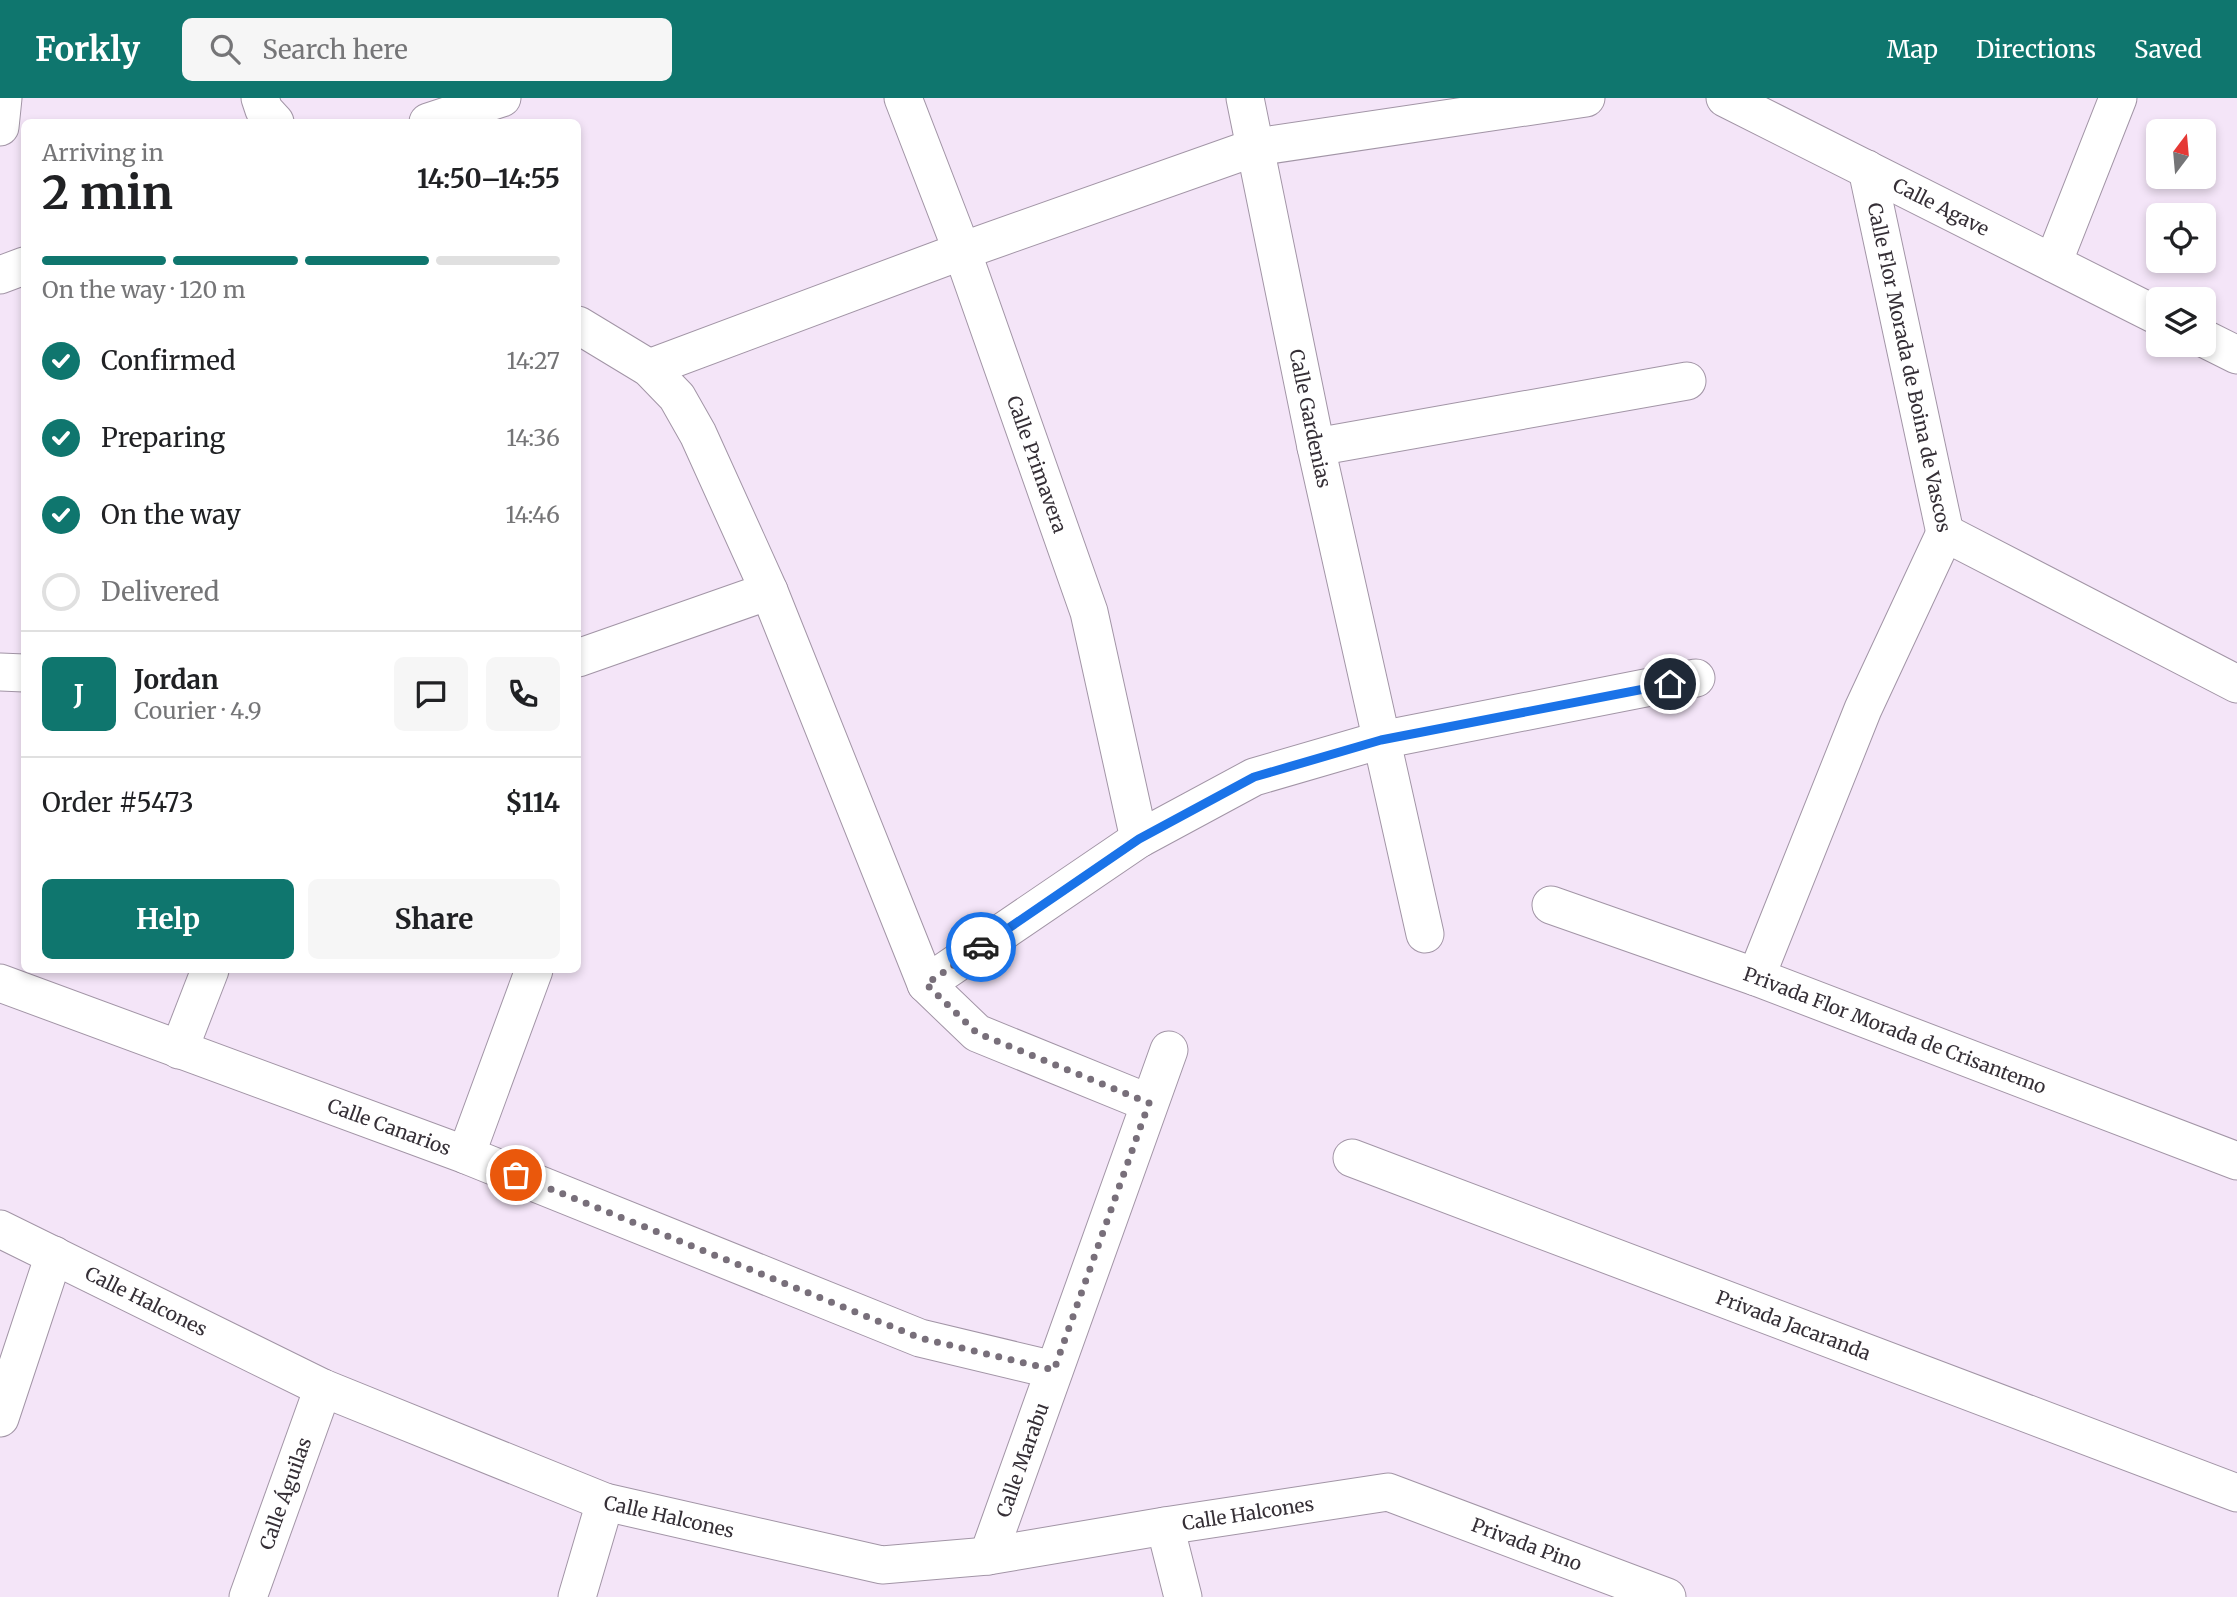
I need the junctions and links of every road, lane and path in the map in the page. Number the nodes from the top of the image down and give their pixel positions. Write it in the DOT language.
graph roads {
  1 [pos="3,98"];
  2 [pos="260,98"];
  3 [pos="502,98"];
  4 [pos="903,98"];
  5 [pos="1245,98"];
  6 [pos="1586,98"];
  7 [pos="2118,98"];
  8 [pos="1739,102"];
  9 [pos="272,119"];
  10 [pos="437,119"];
  11 [pos="0,127"];
  12 [pos="1256,147"];
  13 [pos="1867,169"];
  14 [pos="962,251"];
  15 [pos="2053,263"];
  16 [pos="21,267"];
  17 [pos="0,275"];
  18 [pos="2146,310"];
  19 [pos="581,327"];
  20 [pos="2216,344"];
  21 [pos="2237,355"];
  22 [pos="649,368"];
  23 [pos="1688,381"];
  24 [pos="1316,447"];
  25 [pos="1945,533"];
  26 [pos="769,591"];
  27 [pos="581,657"];
  28 [pos="0,672"];
  29 [pos="21,673"];
  30 [pos="1696,678"];
  31 [pos="2237,684"];
  32 [pos="1381,740"];
  33 [pos="1139,839"];
  34 [pos="1551,905"];
  35 [pos="1425,934"];
  36 [pos="209,973"];
  37 [pos="533,973"];
  38 [pos="1756,977"];
  39 [pos="0,983"];
  40 [pos="926,984"];
  41 [pos="179,1050"];
  42 [pos="1168,1050"];
  43 [pos="1149,1103"];
  44 [pos="466,1155"];
  45 [pos="1352,1158"];
  46 [pos="2237,1161"];
  47 [pos="0,1229"];
  48 [pos="54,1255"];
  49 [pos="1054,1370"];
  50 [pos="323,1388"];
  51 [pos="0,1418"];
  52 [pos="1388,1492"];
  53 [pos="2237,1493"];
  54 [pos="605,1502"];
  55 [pos="1165,1526"];
  56 [pos="988,1556"];
  57 [pos="248,1597"];
  58 [pos="577,1597"];
  59 [pos="1183,1597"];
  60 [pos="1667,1597"];
  1 -- 11 [label="street"];
  2 -- 9 [label="street"];
  3 -- 10 [label="street"];
  4 -- 14 [label="street, Calle Primavera"];
  5 -- 12 [label="street, Calle Gardenias"];
  6 -- 12 [label="street"];
  7 -- 15 [label="street"];
  8 -- 13 [label="street, Calle Agave"];
  12 -- 14 [label="street"];
  12 -- 24 [label="street, Calle Gardenias"];
  13 -- 15 [label="street, Calle Agave"];
  13 -- 25 [label="street, Calle Flor Morada de Boina de Vascos"];
  14 -- 22 [label="street"];
  14 -- 33 [label="street, Calle Primavera"];
  15 -- 18 [label="street, Calle Agave"];
  16 -- 17 [label="street"];
  19 -- 22 [label="street"];
  20 -- 21 [label="street"];
  22 -- 26 [label="street"];
  23 -- 24 [label="street"];
  24 -- 32 [label="street, Calle Gardenias"];
  25 -- 31 [label="street, Calle Flor Morada de Boina de Vascos"];
  25 -- 38 [label="street"];
  26 -- 27 [label="street"];
  26 -- 40 [label="street"];
  28 -- 29 [label="street"];
  30 -- 32 [label="street"];
  32 -- 33 [label="street"];
  32 -- 35 [label="street, Calle Gardenias"];
  33 -- 40 [label="street"];
  34 -- 38 [label="street, Privada Flor Morada de Crisantemo"];
  36 -- 41 [label="street"];
  37 -- 44 [label="street"];
  38 -- 46 [label="street, Privada Flor Morada de Crisantemo"];
  39 -- 41 [label="street, Calle Canarios"];
  40 -- 43 [label="street"];
  41 -- 44 [label="street, Calle Canarios"];
  42 -- 43 [label="street, Calle Marabu"];
  43 -- 49 [label="street, Calle Marabu"];
  44 -- 49 [label="street, Calle Canarios"];
  45 -- 53 [label="street, Privada Jacaranda"];
  47 -- 48 [label="street, Calle Halcones"];
  48 -- 50 [label="street, Calle Halcones"];
  48 -- 51 [label="street"];
  49 -- 56 [label="street, Calle Marabu"];
  50 -- 54 [label="street, Calle Halcones"];
  50 -- 57 [label="street, Calle Águilas"];
  52 -- 55 [label="street, Calle Halcones"];
  52 -- 60 [label="street, Privada Pino"];
  54 -- 56 [label="street, Calle Halcones"];
  54 -- 58 [label="street"];
  55 -- 56 [label="street, Calle Halcones"];
  55 -- 59 [label="street"];
}
